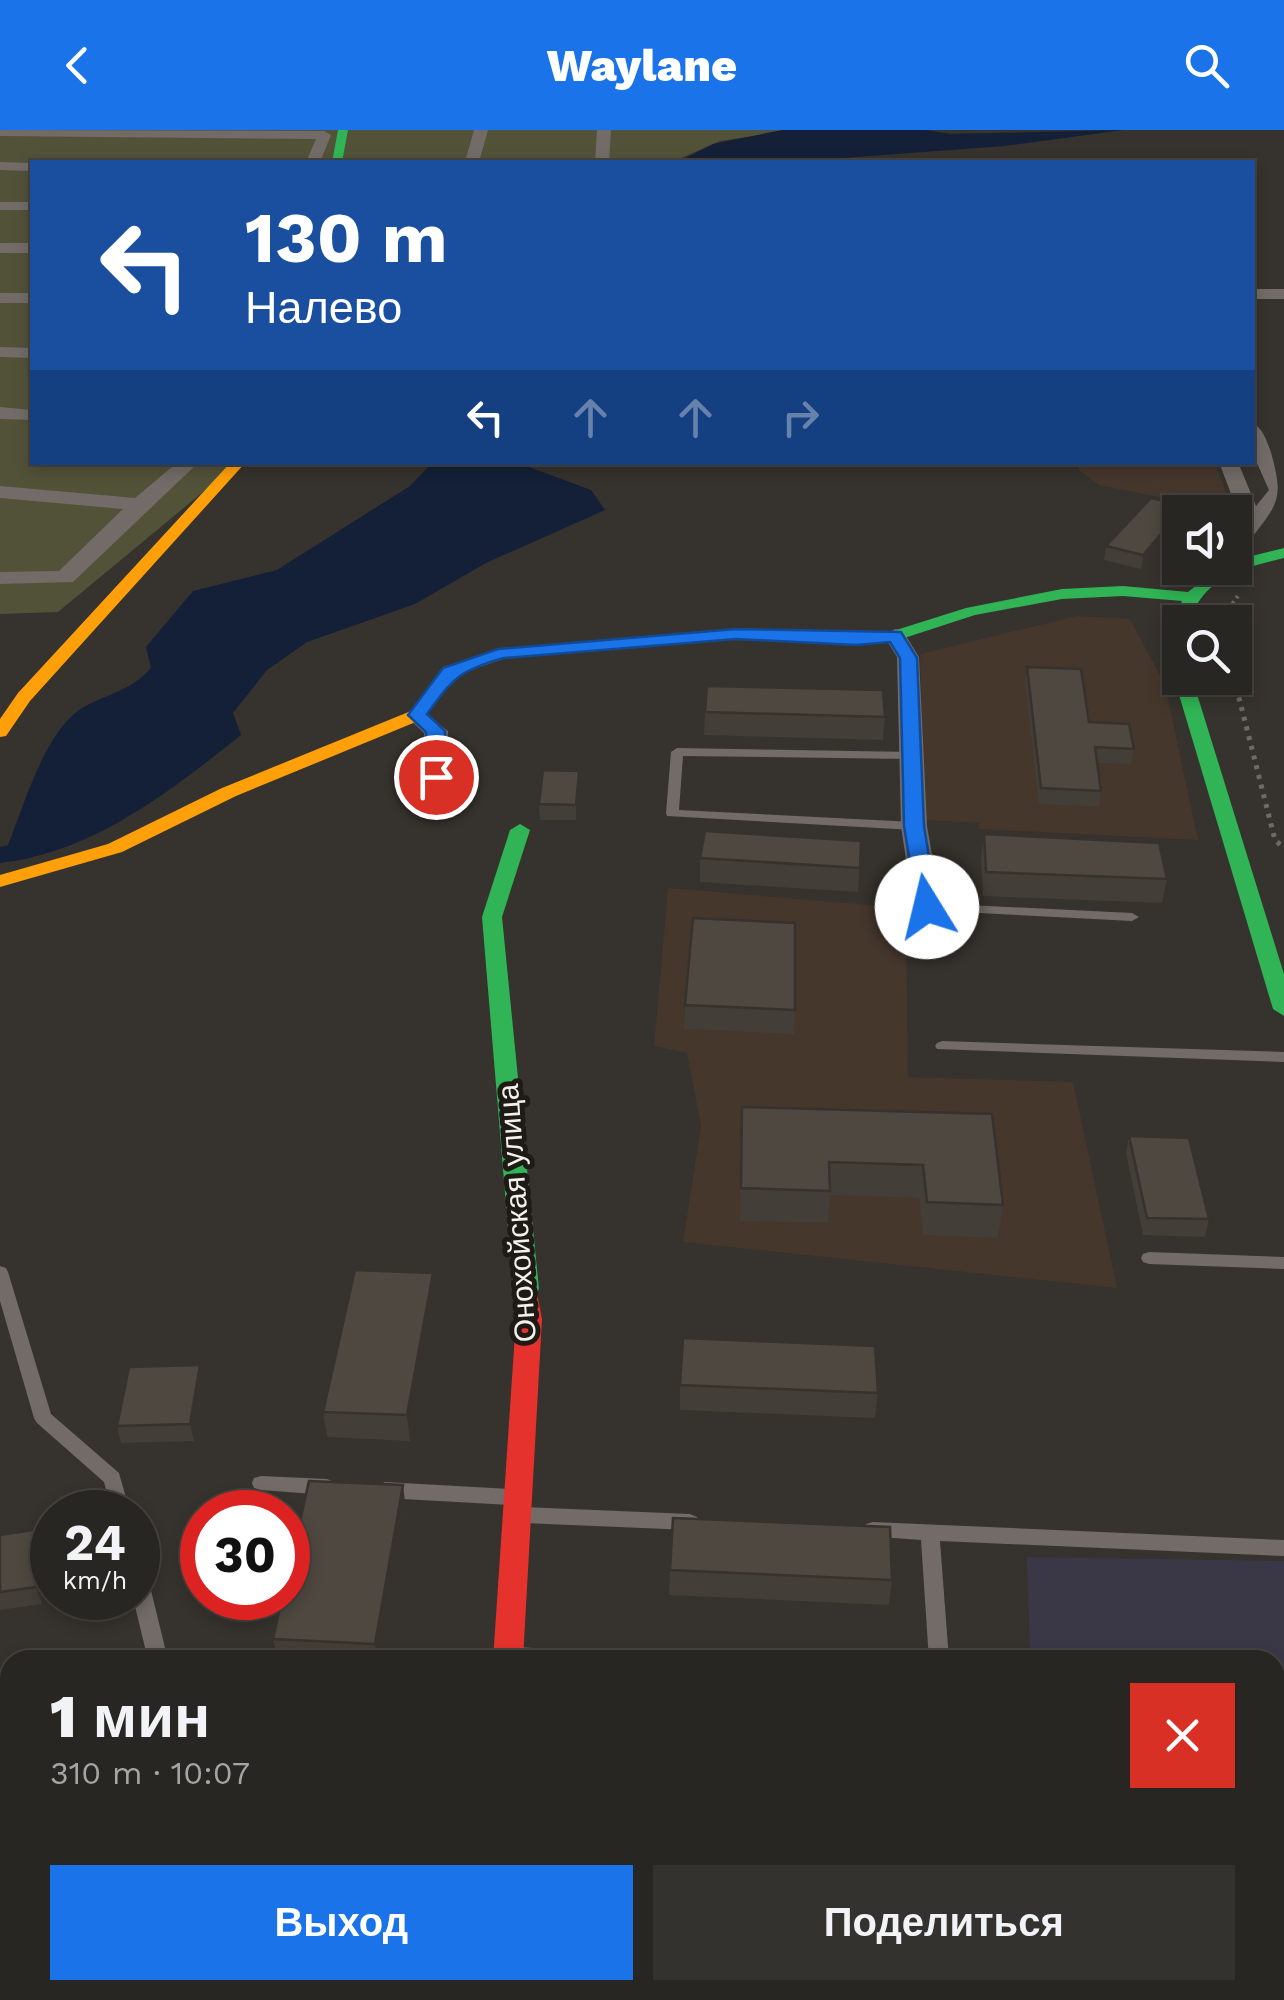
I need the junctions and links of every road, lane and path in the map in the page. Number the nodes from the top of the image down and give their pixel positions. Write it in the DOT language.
graph roads {
  1 [pos="481,130"];
  2 [pos="604,130"];
  3 [pos="0,132"];
  4 [pos="331,132"];
  5 [pos="314,160"];
  6 [pos="337,160"];
  7 [pos="473,160"];
  8 [pos="602,160"];
  9 [pos="0,166"];
  10 [pos="30,167"];
  11 [pos="0,206"];
  12 [pos="30,206"];
  13 [pos="0,248"];
  14 [pos="30,248"];
  15 [pos="1255,294"];
  16 [pos="1284,294"];
  17 [pos="0,298"];
  18 [pos="30,298"];
  19 [pos="0,352"];
  20 [pos="30,353"];
  21 [pos="0,413"];
  22 [pos="30,415"];
  23 [pos="1255,436"];
  24 [pos="186,465"];
  25 [pos="236,465"];
  26 [pos="1229,465"];
  27 [pos="0,492"];
  28 [pos="1241,495"];
  29 [pos="139,504"];
  30 [pos="1252,523"];
  31 [pos="1284,553"];
  32 [pos="1252,566"];
  33 [pos="0,578"];
  34 [pos="1210,585"];
  35 [pos="1186,597"];
  36 [pos="1183,605"];
  37 [pos="895,636"];
  38 [pos="1188,695"];
  39 [pos="1238,695"];
  40 [pos="417,715"];
  41 [pos="0,732"];
  42 [pos="911,755"];
  43 [pos="436,777"];
  44 [pos="914,826"];
  45 [pos="520,830"];
  46 [pos="1284,848"];
  47 [pos="0,881"];
  48 [pos="927,907"];
  49 [pos="1132,917"];
  50 [pos="1284,1009"];
  51 [pos="942,1046"];
  52 [pos="1284,1057"];
  53 [pos="1150,1258"];
  54 [pos="1284,1263"];
  55 [pos="0,1272"];
  56 [pos="261,1484"];
  57 [pos="115,1490"];
  58 [pos="520,1506"];
  59 [pos="715,1523"];
  60 [pos="852,1529"];
  61 [pos="930,1532"];
  62 [pos="1284,1548"];
  63 [pos="148,1620"];
  64 [pos="156,1650"];
  65 [pos="509,1650"];
  66 [pos="938,1650"];
  1 -- 7 [label="street"];
  2 -- 8 [label="street"];
  3 -- 4 [label="street"];
  4 -- 5 [label="street"];
  4 -- 6 [label="street"];
  9 -- 10 [label="street"];
  11 -- 12 [label="street"];
  13 -- 14 [label="street"];
  15 -- 16 [label="street"];
  17 -- 18 [label="street"];
  19 -- 20 [label="street"];
  21 -- 22 [label="street"];
  23 -- 30 [label="street"];
  24 -- 29 [label="street"];
  25 -- 41 [label="street"];
  26 -- 28 [label="street"];
  27 -- 29 [label="street"];
  29 -- 33 [label="street"];
  31 -- 32 [label="street"];
  34 -- 35 [label="street"];
  35 -- 36 [label="street"];
  35 -- 37 [label="street"];
  37 -- 40 [label="street"];
  37 -- 42 [label="street"];
  38 -- 50 [label="street"];
  39 -- 46 [label="path"];
  40 -- 43 [label="street"];
  40 -- 47 [label="street"];
  42 -- 44 [label="street"];
  42 -- 44 [label="lane"];
  44 -- 48 [label="street"];
  45 -- 58 [label="street, Онохойская улица"];
  48 -- 49 [label="lane"];
  51 -- 52 [label="lane"];
  53 -- 54 [label="lane"];
  55 -- 57 [label="lane"];
  56 -- 58 [label="lane"];
  58 -- 59 [label="lane"];
  58 -- 65 [label="street, Онохойская улица"];
  60 -- 61 [label="lane"];
  61 -- 62 [label="lane"];
  61 -- 66 [label="lane"];
  63 -- 64 [label="lane"];
}
